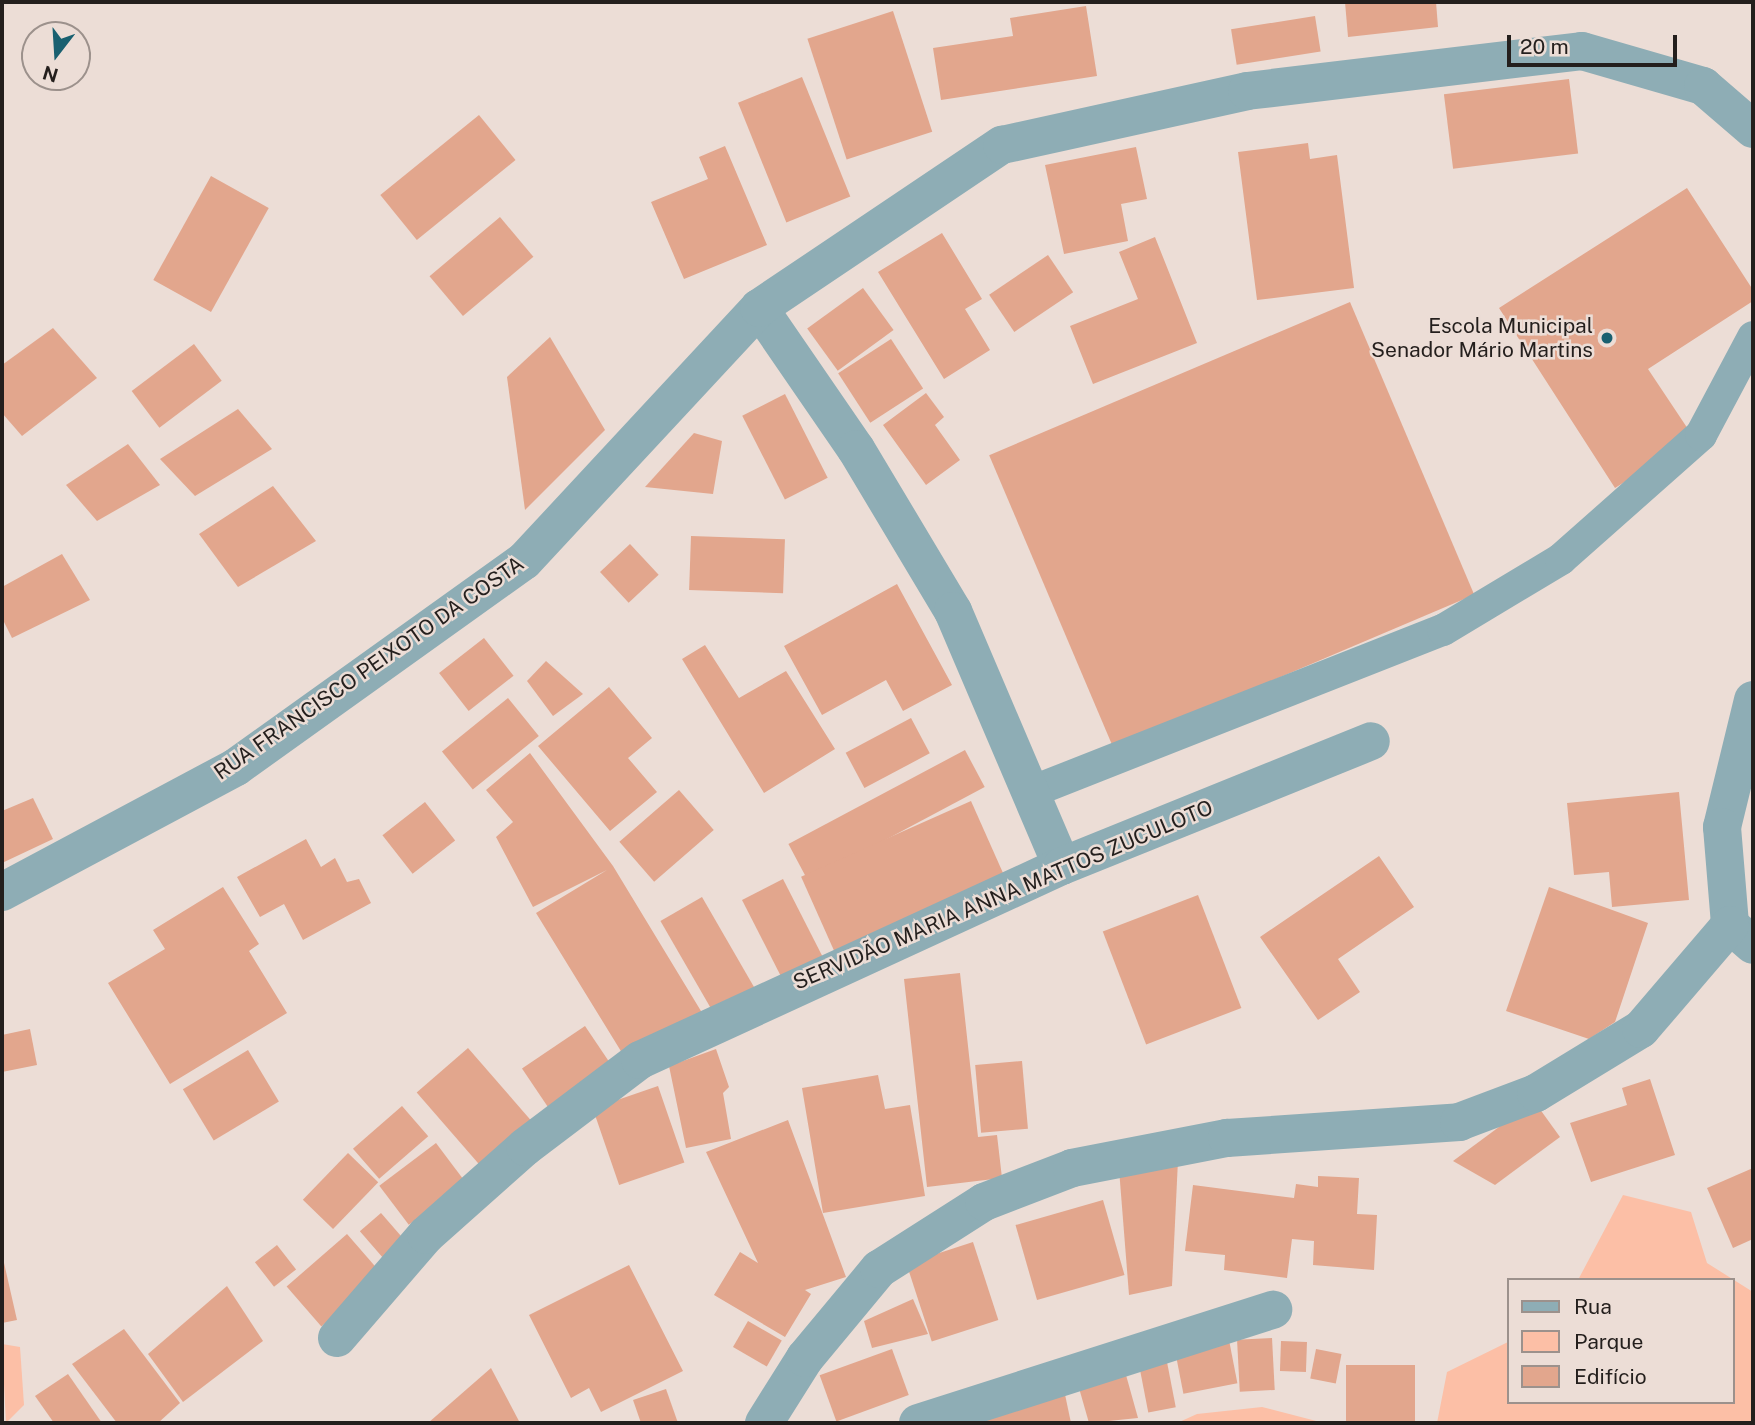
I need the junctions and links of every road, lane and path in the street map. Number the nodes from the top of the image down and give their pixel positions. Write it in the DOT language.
graph roads {
  1 [pos="1753,129"];
  2 [pos="759,308"];
  3 [pos="1753,337"];
  4 [pos="1753,700"];
  5 [pos="1371,741"];
  6 [pos="1031,792"];
  7 [pos="1062,866"];
  8 [pos="2,892"];
  9 [pos="1742,935"];
  10 [pos="1273,1310"];
  11 [pos="337,1338"];
  12 [pos="764,1423"];
  13 [pos="918,1423"];
  1 -- 2 [label="street, RUA FRANCISCO PEIXOTO DA COSTA"];
  2 -- 6 [label="street"];
  2 -- 8 [label="street, RUA FRANCISCO PEIXOTO DA COSTA"];
  3 -- 6 [label="lane"];
  4 -- 9 [label="street"];
  5 -- 7 [label="street, SERVIDÃO MARIA ANNA MATTOS ZUCULOTO"];
  6 -- 7 [label="street"];
  7 -- 11 [label="street, SERVIDÃO MARIA ANNA MATTOS ZUCULOTO"];
  9 -- 12 [label="street"];
  10 -- 13 [label="street"];
}
